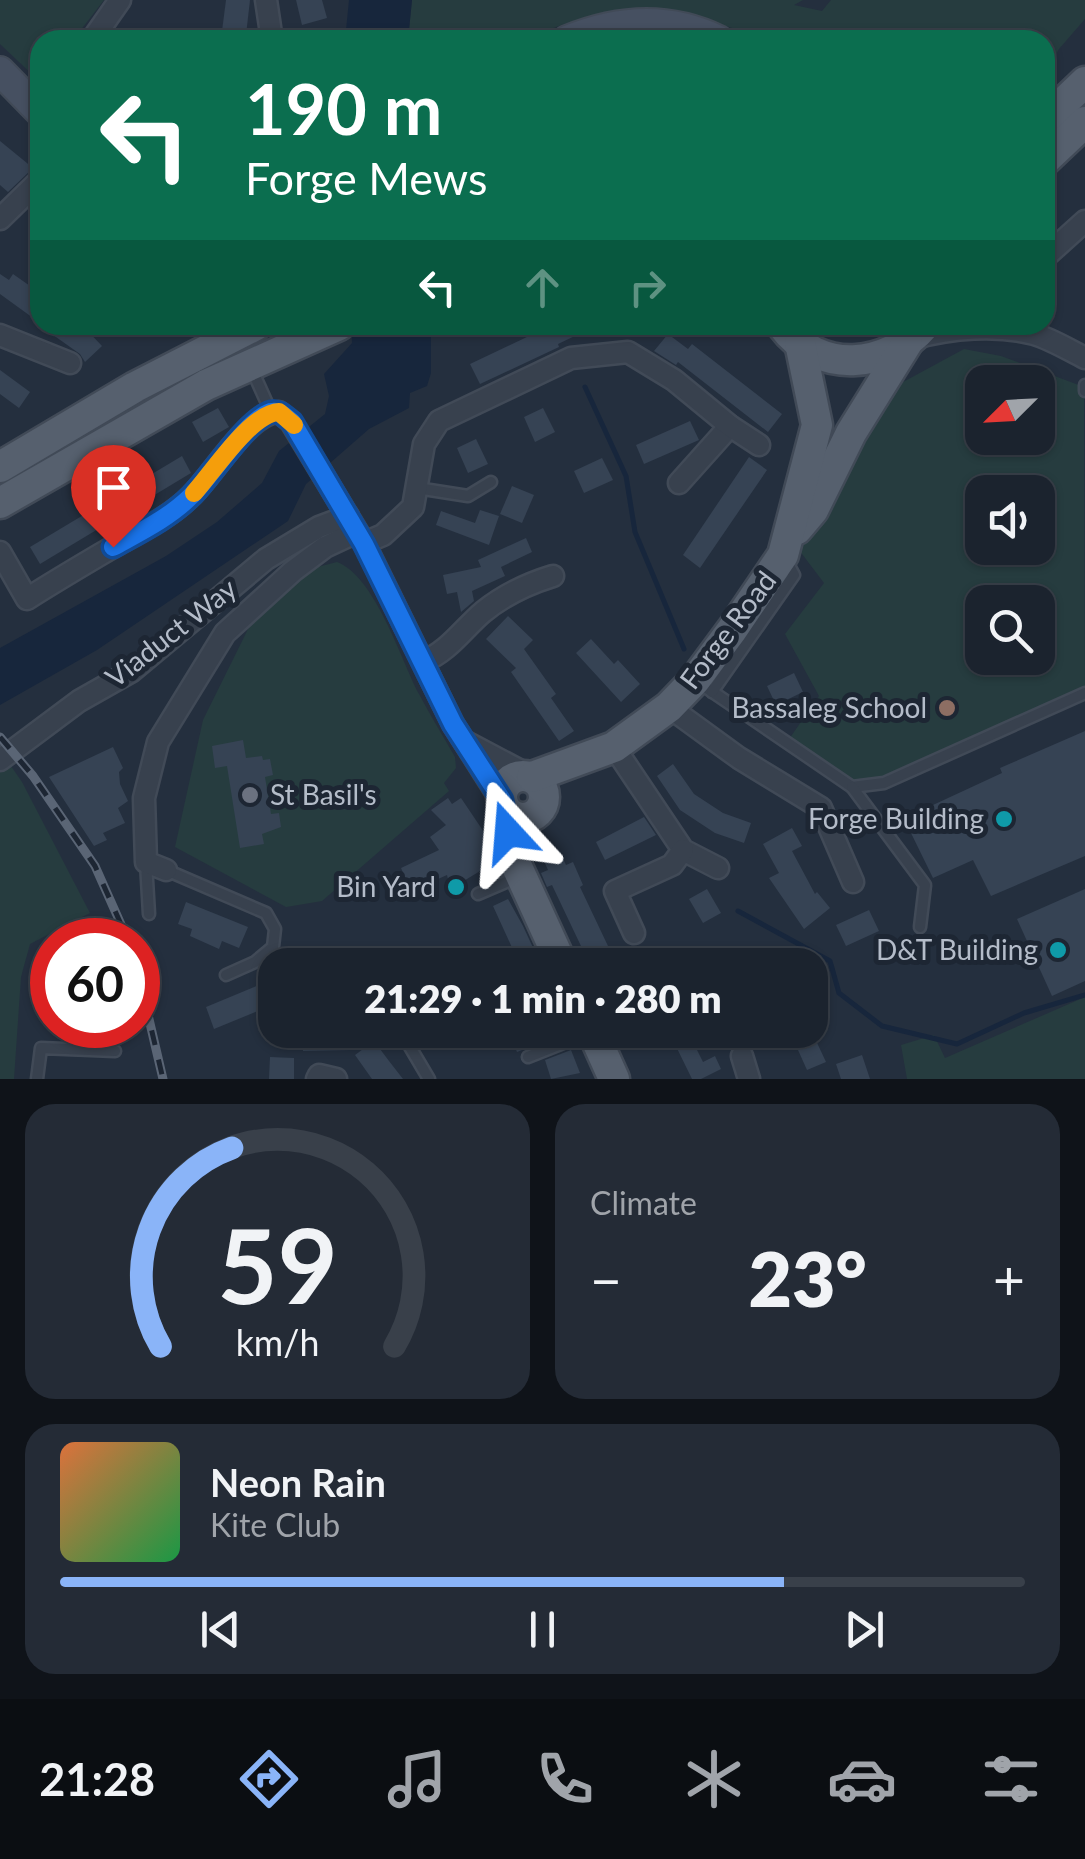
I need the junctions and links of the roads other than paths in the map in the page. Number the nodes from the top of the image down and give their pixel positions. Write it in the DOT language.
graph roads {
  1 [pos="120,0"];
  2 [pos="266,0"];
  3 [pos="99,30"];
  4 [pos="270,30"];
  5 [pos="596,30"];
  6 [pos="696,30"];
  7 [pos="0,71"];
  8 [pos="1085,82"];
  9 [pos="30,102"];
  10 [pos="1055,110"];
  11 [pos="1085,122"];
  12 [pos="1055,150"];
  13 [pos="30,190"];
  14 [pos="0,219"];
  15 [pos="1085,222"];
  16 [pos="1055,248"];
  17 [pos="0,335"];
  18 [pos="236,335"];
  19 [pos="318,335"];
  20 [pos="787,335"];
  21 [pos="793,335"];
  22 [pos="1036,335"];
  23 [pos="915,336"];
  24 [pos="1085,358"];
  25 [pos="70,363"];
  26 [pos="258,370"];
  27 [pos="271,412"];
  28 [pos="730,426"];
  29 [pos="759,445"];
  30 [pos="0,467"];
  31 [pos="491,482"];
  32 [pos="679,483"];
  33 [pos="417,488"];
  34 [pos="0,503"];
  35 [pos="352,524"];
  36 [pos="784,549"];
  37 [pos="0,552"];
  38 [pos="553,576"];
  39 [pos="423,662"];
  40 [pos="704,686"];
  41 [pos="1085,693"];
  42 [pos="668,706"];
  43 [pos="464,742"];
  44 [pos="614,747"];
  45 [pos="0,760"];
  46 [pos="852,786"];
  47 [pos="536,799"];
  48 [pos="502,803"];
  49 [pos="684,850"];
  50 [pos="156,866"];
  51 [pos="718,868"];
  52 [pos="853,882"];
  53 [pos="528,884"];
  54 [pos="478,894"];
  55 [pos="149,914"];
  56 [pos="920,927"];
  57 [pos="634,934"];
  58 [pos="555,948"];
  59 [pos="226,975"];
  60 [pos="411,1048"];
  61 [pos="550,1048"];
  62 [pos="600,1048"];
  63 [pos="115,1052"];
  64 [pos="742,1056"];
  65 [pos="528,1057"];
  66 [pos="38,1079"];
  67 [pos="317,1079"];
  68 [pos="336,1079"];
  69 [pos="430,1079"];
  70 [pos="614,1079"];
  71 [pos="749,1079"];
  1 -- 3 [label="street"];
  2 -- 4 [label="street"];
  5 -- 6 [label="street"];
  7 -- 9 [label="street"];
  8 -- 10 [label="main road"];
  11 -- 12 [label="main road"];
  13 -- 14 [label="street"];
  15 -- 16 [label="street"];
  17 -- 25 [label="street"];
  18 -- 30 [label="main road"];
  19 -- 26 [label="main road"];
  20 -- 36 [label="main road, Forge Road"];
  21 -- 23 [label="main road"];
  22 -- 24 [label="street"];
  23 -- 36 [label="main road, Forge Road"];
  26 -- 27 [label="lane"];
  26 -- 34 [label="main road"];
  27 -- 35 [label="street"];
  27 -- 37 [label="street"];
  28 -- 29 [label="street"];
  28 -- 32 [label="street"];
  28 -- 33 [label="street"];
  31 -- 33 [label="lane"];
  33 -- 35 [label="street"];
  35 -- 39 [label="street"];
  35 -- 45 [label="street, Viaduct Way"];
  35 -- 50 [label="street"];
  36 -- 40 [label="main road, Forge Road"];
  38 -- 39 [label="street"];
  39 -- 43 [label="street"];
  40 -- 42 [label="main road, Forge Road"];
  40 -- 46 [label="lane"];
  41 -- 46 [label="lane"];
  42 -- 44 [label="main road, Forge Road"];
  42 -- 52 [label="street"];
  43 -- 47 [label="street"];
  43 -- 48 [label="street"];
  44 -- 47 [label="main road, Forge Road"];
  44 -- 49 [label="street"];
  46 -- 56 [label="lane"];
  47 -- 48 [label="main road"];
  47 -- 53 [label="main road"];
  48 -- 53 [label="main road"];
  49 -- 51 [label="street"];
  49 -- 57 [label="street"];
  50 -- 55 [label="lane"];
  50 -- 59 [label="lane"];
  53 -- 54 [label="lane"];
  53 -- 58 [label="main road"];
  60 -- 69 [label="lane"];
  61 -- 65 [label="lane"];
  62 -- 70 [label="main road"];
  63 -- 66 [label="lane"];
  64 -- 71 [label="street"];
  67 -- 68 [label="street"];
}
